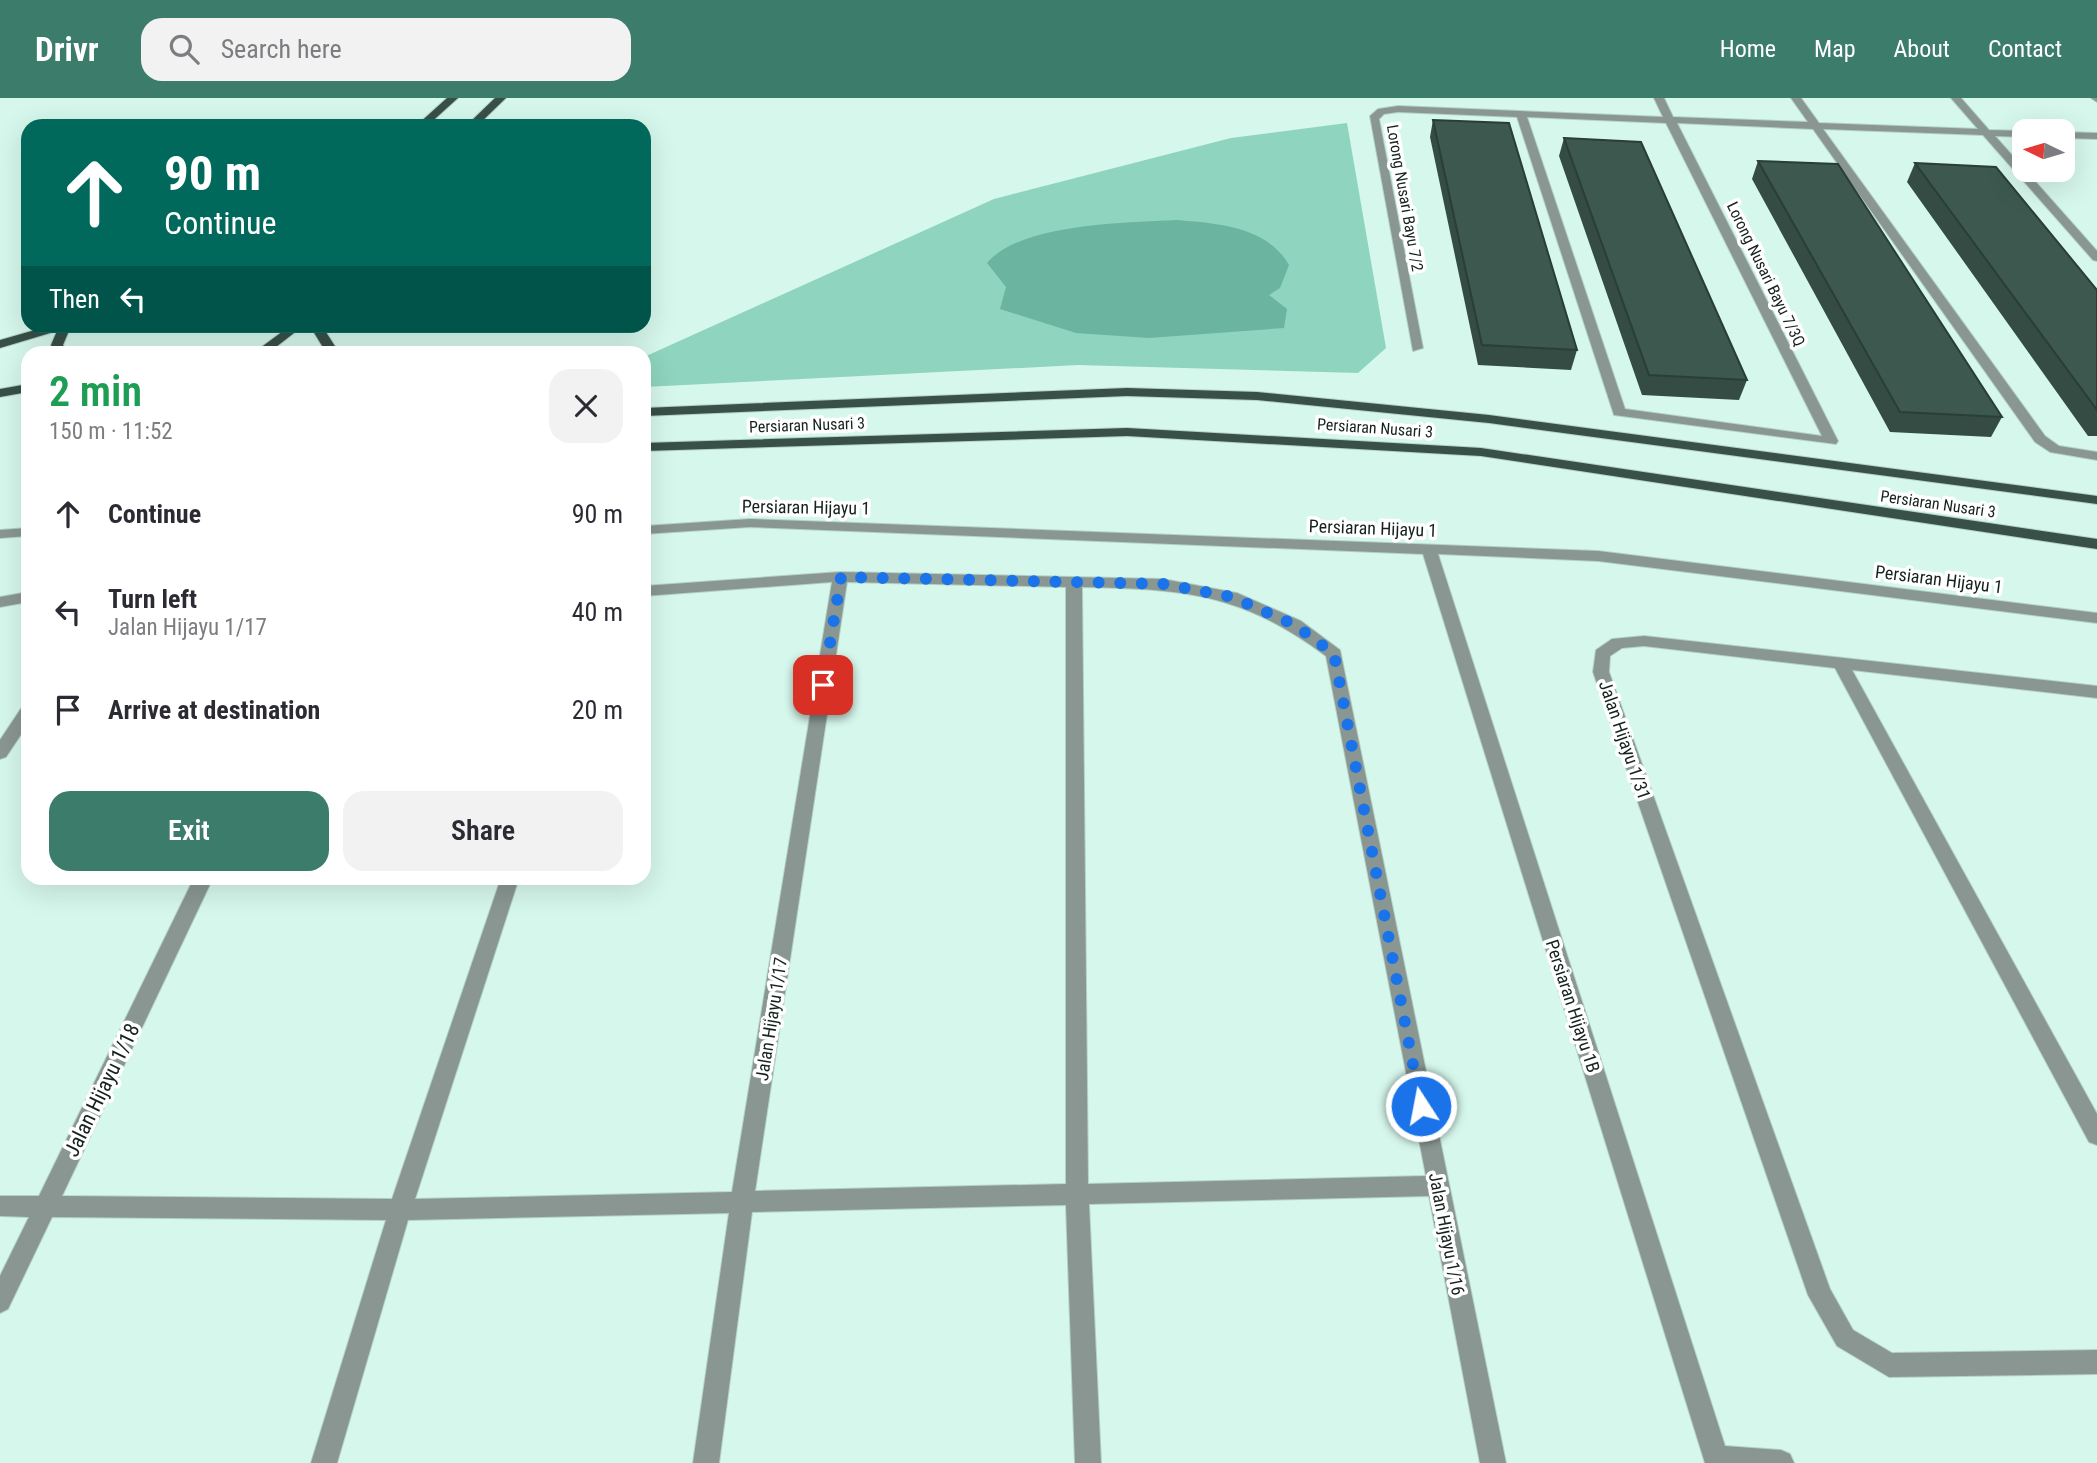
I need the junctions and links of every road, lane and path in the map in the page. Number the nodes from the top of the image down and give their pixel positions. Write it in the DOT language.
graph roads {
  1 [pos="453,98"];
  2 [pos="501,98"];
  3 [pos="1659,98"];
  4 [pos="1796,98"];
  5 [pos="1956,98"];
  6 [pos="1521,114"];
  7 [pos="429,119"];
  8 [pos="478,119"];
  9 [pos="1672,122"];
  10 [pos="1815,127"];
  11 [pos="1984,132"];
  12 [pos="2012,133"];
  13 [pos="2076,135"];
  14 [pos="2097,136"];
  15 [pos="2097,258"];
  16 [pos="38,333"];
  17 [pos="288,333"];
  18 [pos="0,344"];
  19 [pos="269,346"];
  20 [pos="1416,348"];
  21 [pos="21,389"];
  22 [pos="0,393"];
  23 [pos="651,412"];
  24 [pos="651,447"];
  25 [pos="2097,456"];
  26 [pos="2097,500"];
  27 [pos="651,530"];
  28 [pos="21,532"];
  29 [pos="0,534"];
  30 [pos="2097,544"];
  31 [pos="1429,549"];
  32 [pos="841,577"];
  33 [pos="1074,582"];
  34 [pos="651,591"];
  35 [pos="21,598"];
  36 [pos="0,602"];
  37 [pos="2097,618"];
  38 [pos="1840,663"];
  39 [pos="2096,693"];
  40 [pos="21,722"];
  41 [pos="0,753"];
  42 [pos="201,885"];
  43 [pos="508,885"];
  44 [pos="2097,1135"];
  45 [pos="1436,1186"];
  46 [pos="1077,1194"];
  47 [pos="742,1202"];
  48 [pos="47,1205"];
  49 [pos="0,1206"];
  50 [pos="400,1210"];
  51 [pos="0,1301"];
  52 [pos="2097,1362"];
  53 [pos="1717,1461"];
  54 [pos="324,1463"];
  55 [pos="706,1463"];
  56 [pos="1088,1463"];
  57 [pos="1493,1463"];
  58 [pos="1781,1463"];
  1 -- 7 [label="main road"];
  2 -- 8 [label="main road"];
  3 -- 9 [label="street, Lorong Nusari Bayu 7/3Q"];
  4 -- 10 [label="street"];
  5 -- 11 [label="street"];
  6 -- 9 [label="street"];
  6 -- 9 [label="street, Lorong Nusari Bayu 7/3Q"];
  6 -- 20 [label="street, Lorong Nusari Bayu 7/2"];
  9 -- 10 [label="street"];
  10 -- 11 [label="street"];
  10 -- 25 [label="street"];
  11 -- 12 [label="street"];
  11 -- 15 [label="street"];
  13 -- 14 [label="street"];
  16 -- 18 [label="main road"];
  17 -- 19 [label="main road"];
  21 -- 22 [label="main road"];
  23 -- 26 [label="main road, Persiaran Nusari 3"];
  24 -- 30 [label="main road, Persiaran Nusari 3"];
  27 -- 31 [label="street, Persiaran Hijayu 1"];
  28 -- 29 [label="street"];
  31 -- 37 [label="street, Persiaran Hijayu 1"];
  31 -- 53 [label="street, Persiaran Hijayu 1B"];
  32 -- 33 [label="street, Jalan Hijayu 1/16"];
  32 -- 34 [label="street, Jalan Hijayu 1/16"];
  32 -- 47 [label="street, Jalan Hijayu 1/17"];
  33 -- 45 [label="street, Jalan Hijayu 1/16"];
  33 -- 46 [label="street"];
  35 -- 36 [label="street"];
  38 -- 39 [label="street, Jalan Hijayu 1/31"];
  38 -- 44 [label="street"];
  38 -- 52 [label="street, Jalan Hijayu 1/31"];
  40 -- 41 [label="street"];
  42 -- 48 [label="street, Jalan Hijayu 1/18"];
  43 -- 50 [label="street"];
  45 -- 46 [label="street"];
  45 -- 57 [label="street, Jalan Hijayu 1/16"];
  46 -- 47 [label="street"];
  46 -- 56 [label="street"];
  47 -- 50 [label="street"];
  47 -- 55 [label="street, Jalan Hijayu 1/17"];
  48 -- 49 [label="street"];
  48 -- 50 [label="street"];
  48 -- 51 [label="street, Jalan Hijayu 1/18"];
  50 -- 54 [label="street"];
  53 -- 58 [label="street"];
}
